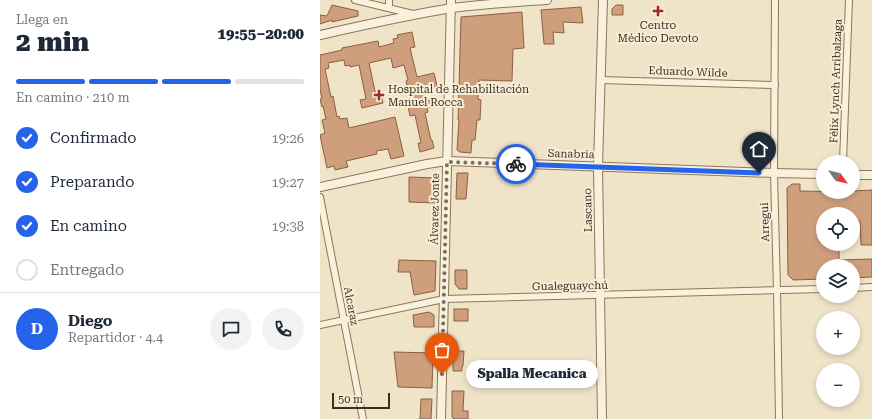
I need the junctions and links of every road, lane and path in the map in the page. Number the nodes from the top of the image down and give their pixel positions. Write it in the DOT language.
graph roads {
  1 [pos="354,0"];
  2 [pos="389,0"];
  3 [pos="547,0"];
  4 [pos="603,0"];
  5 [pos="775,0"];
  6 [pos="849,0"];
  7 [pos="451,4"];
  8 [pos="389,8"];
  9 [pos="417,15"];
  10 [pos="320,35"];
  11 [pos="600,80"];
  12 [pos="775,85"];
  13 [pos="843,155"];
  14 [pos="447,162"];
  15 [pos="598,166"];
  16 [pos="774,173"];
  17 [pos="816,174"];
  18 [pos="860,175"];
  19 [pos="872,175"];
  20 [pos="320,187"];
  21 [pos="320,197"];
  22 [pos="872,287"];
  23 [pos="860,288"];
  24 [pos="816,289"];
  25 [pos="778,290"];
  26 [pos="600,295"];
  27 [pos="444,299"];
  28 [pos="344,320"];
  29 [pos="320,325"];
  30 [pos="363,419"];
  31 [pos="441,419"];
  32 [pos="602,419"];
  33 [pos="779,419"];
  1 -- 8 [label="street"];
  2 -- 8 [label="street"];
  3 -- 7 [label="street"];
  4 -- 11 [label="street, Lascano"];
  5 -- 12 [label="street, Arregui"];
  6 -- 13 [label="street, Félix Lynch Arribalzaga"];
  7 -- 9 [label="street"];
  7 -- 14 [label="street, Álvarez Jonte"];
  8 -- 9 [label="street"];
  9 -- 10 [label="street"];
  11 -- 12 [label="street, Eduardo Wilde"];
  11 -- 15 [label="street, Lascano"];
  12 -- 16 [label="street, Arregui"];
  14 -- 15 [label="street, Sanabria"];
  14 -- 20 [label="street, Sanabria"];
  14 -- 27 [label="street, Álvarez Jonte"];
  15 -- 16 [label="street, Sanabria"];
  15 -- 26 [label="street, Lascano"];
  16 -- 17 [label="street, Sanabria"];
  16 -- 25 [label="street, Arregui"];
  18 -- 19 [label="street"];
  21 -- 28 [label="street, Alcaraz"];
  22 -- 23 [label="street"];
  24 -- 25 [label="street, Gualeguaychú"];
  25 -- 26 [label="street, Gualeguaychú"];
  25 -- 33 [label="street, Arregui"];
  26 -- 27 [label="street, Gualeguaychú"];
  26 -- 32 [label="street, Lascano"];
  27 -- 28 [label="street, Gualeguaychú"];
  27 -- 31 [label="street, Álvarez Jonte"];
  28 -- 29 [label="street, Gualeguaychú"];
  28 -- 30 [label="street, Alcaraz"];
}
